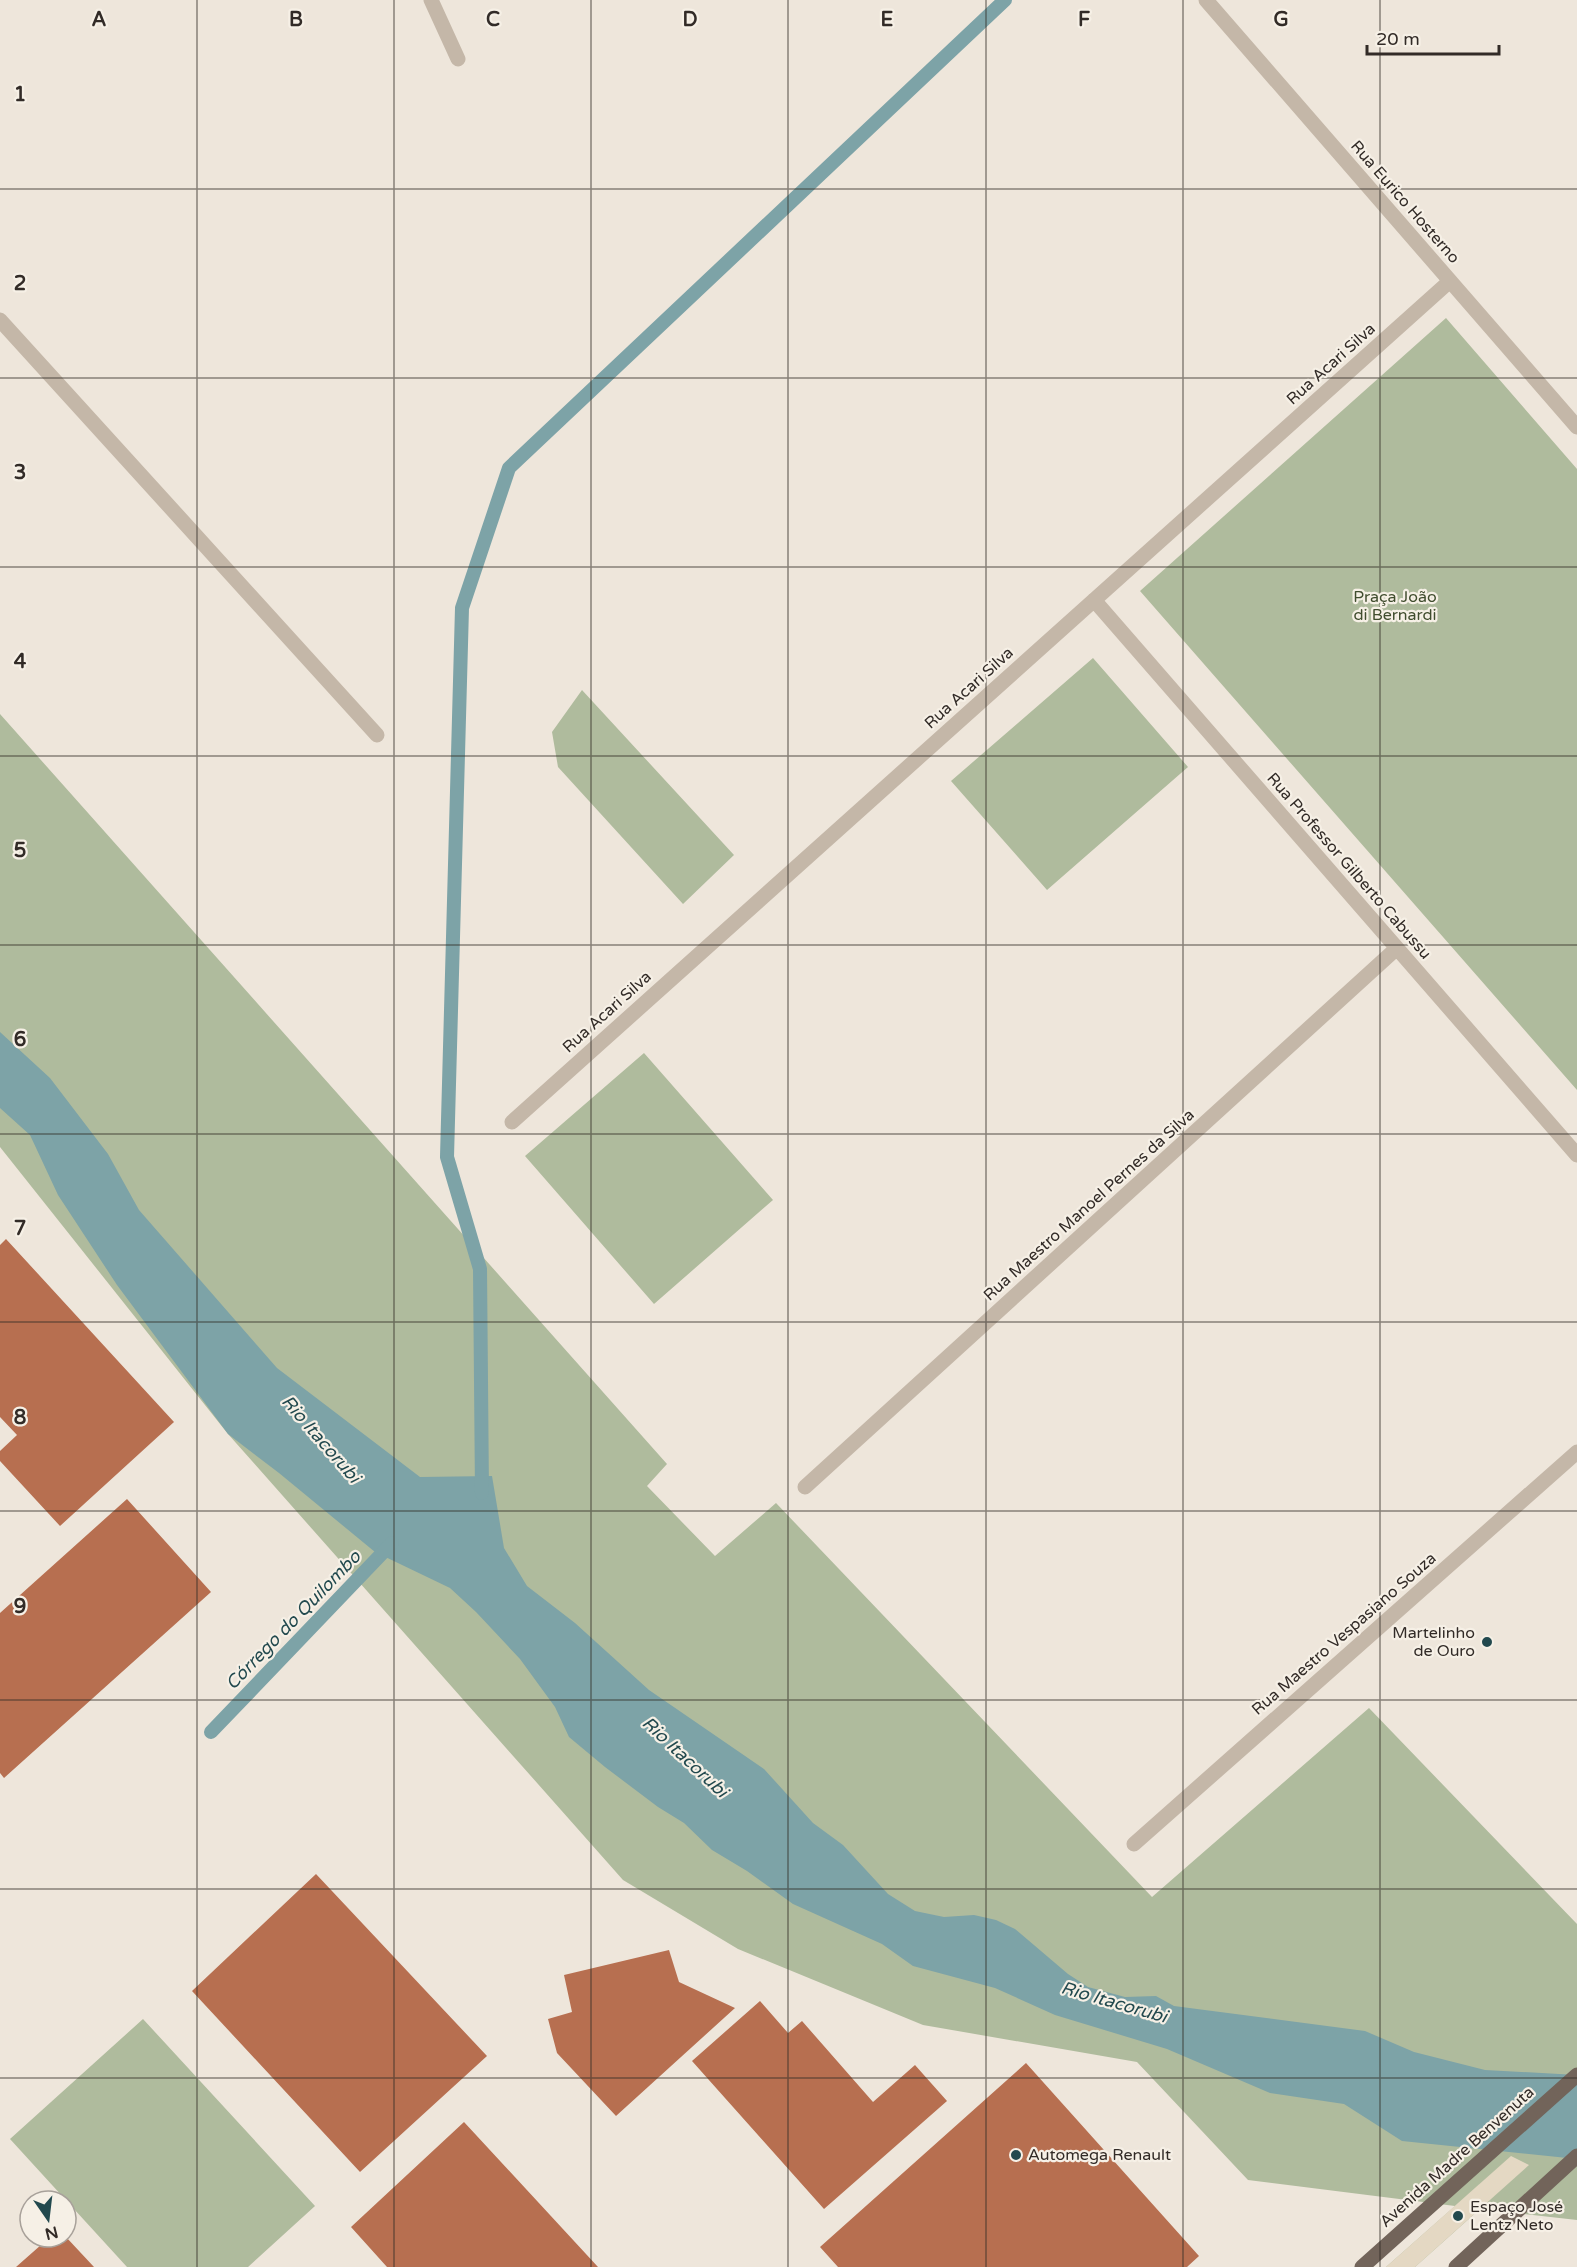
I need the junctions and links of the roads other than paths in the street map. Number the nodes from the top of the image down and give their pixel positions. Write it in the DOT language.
graph roads {
  1 [pos="431,0"];
  2 [pos="1206,0"];
  3 [pos="458,59"];
  4 [pos="1450,281"];
  5 [pos="0,320"];
  6 [pos="1577,427"];
  7 [pos="1094,600"];
  8 [pos="377,735"];
  9 [pos="1397,948"];
  10 [pos="512,1122"];
  11 [pos="1577,1155"];
  12 [pos="1577,1452"];
  13 [pos="805,1487"];
  14 [pos="1134,1844"];
  15 [pos="1577,2074"];
  16 [pos="1577,2156"];
  17 [pos="1362,2267"];
  18 [pos="1456,2267"];
  1 -- 3 [label="street"];
  2 -- 4 [label="street, Rua Eurico Hosterno"];
  4 -- 6 [label="street, Rua Eurico Hosterno"];
  4 -- 7 [label="street, Rua Acari Silva"];
  5 -- 8 [label="street"];
  7 -- 9 [label="street, Rua Professor Gilberto Cabussu"];
  7 -- 10 [label="street, Rua Acari Silva"];
  9 -- 11 [label="street, Rua Professor Gilberto Cabussu"];
  9 -- 13 [label="street, Rua Maestro Manoel Pernes da Silva"];
  12 -- 14 [label="street, Rua Maestro Vespasiano Souza"];
  15 -- 17 [label="main road, Avenida Madre Benvenuta"];
  16 -- 18 [label="main road"];
}
